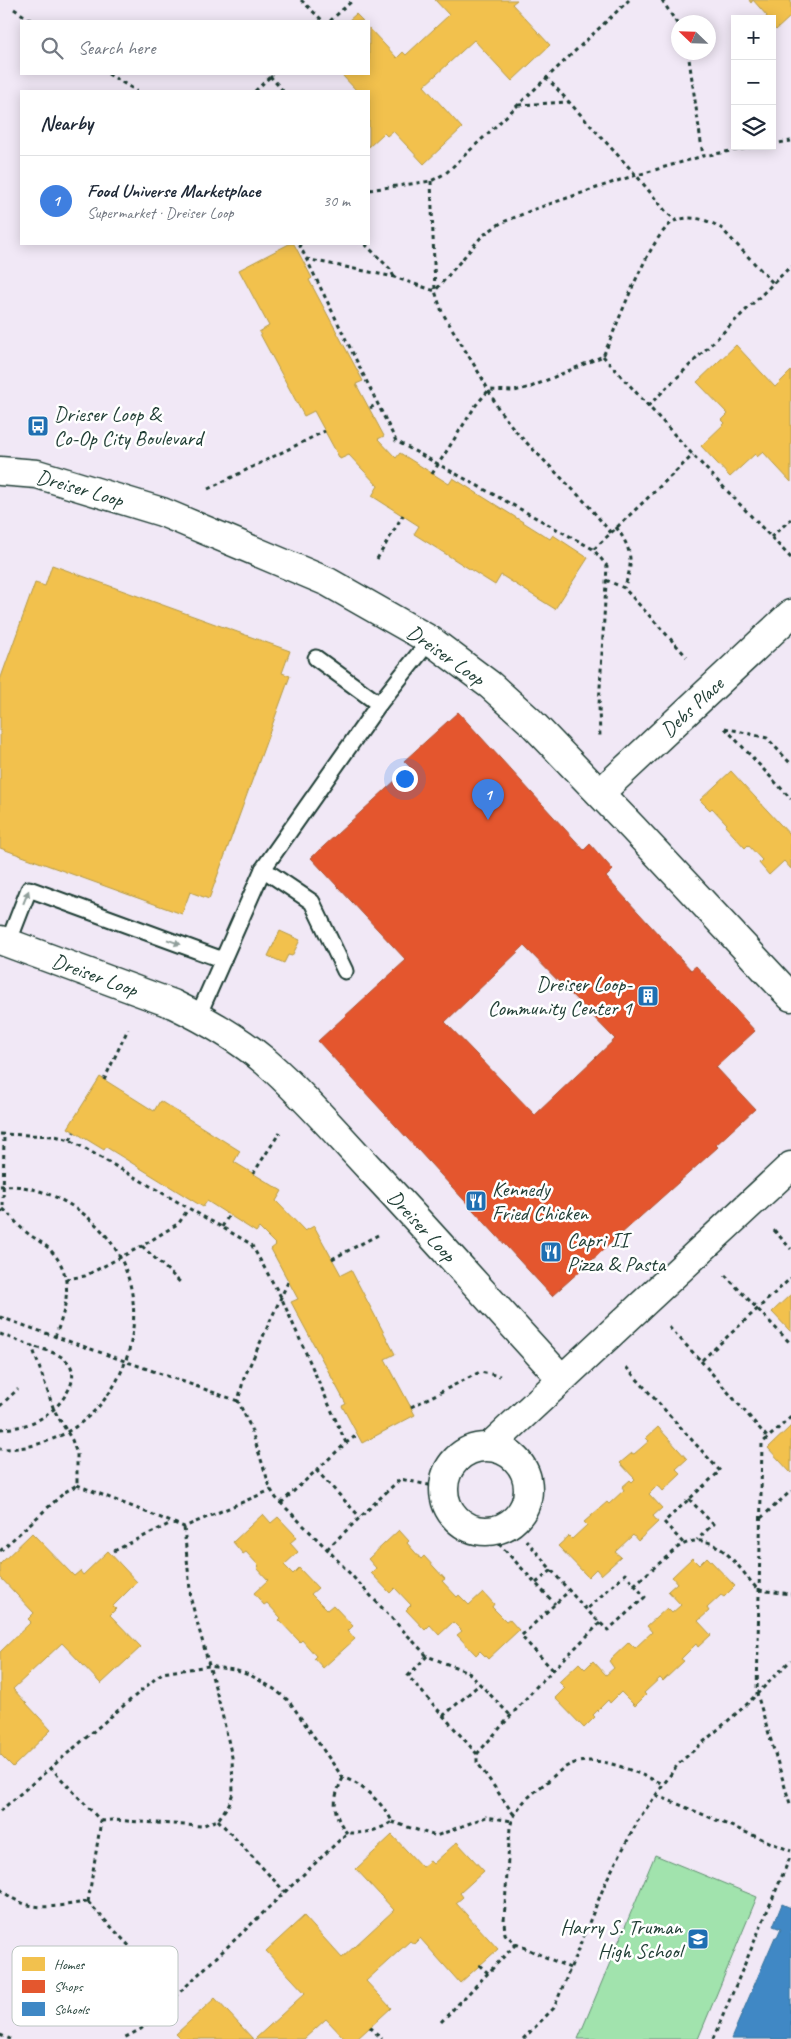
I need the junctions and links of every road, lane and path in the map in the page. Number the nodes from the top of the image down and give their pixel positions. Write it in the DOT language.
graph roads {
  1 [pos="302,0"];
  2 [pos="353,0"];
  3 [pos="628,0"];
  4 [pos="662,0"];
  5 [pos="14,10"];
  6 [pos="672,15"];
  7 [pos="30,20"];
  8 [pos="322,20"];
  9 [pos="331,20"];
  10 [pos="689,60"];
  11 [pos="110,75"];
  12 [pos="271,75"];
  13 [pos="546,77"];
  14 [pos="135,90"];
  15 [pos="256,90"];
  16 [pos="282,90"];
  17 [pos="569,102"];
  18 [pos="518,105"];
  19 [pos="791,141"];
  20 [pos="776,143"];
  21 [pos="737,150"];
  22 [pos="703,156"];
  23 [pos="636,175"];
  24 [pos="431,181"];
  25 [pos="370,190"];
  26 [pos="676,220"];
  27 [pos="299,245"];
  28 [pos="366,245"];
  29 [pos="306,259"];
  30 [pos="791,266"];
  31 [pos="394,277"];
  32 [pos="773,283"];
  33 [pos="435,291"];
  34 [pos="603,356"];
  35 [pos="489,390"];
  36 [pos="378,404"];
  37 [pos="648,406"];
  38 [pos="370,408"];
  39 [pos="325,430"];
  40 [pos="693,455"];
  41 [pos="438,464"];
  42 [pos="0,471"];
  43 [pos="432,474"];
  44 [pos="208,489"];
  45 [pos="403,515"];
  46 [pos="791,518"];
  47 [pos="616,527"];
  48 [pos="611,533"];
  49 [pos="771,537"];
  50 [pos="593,549"];
  51 [pos="791,558"];
  52 [pos="377,560"];
  53 [pos="606,580"];
  54 [pos="624,588"];
  55 [pos="789,618"];
  56 [pos="430,640"];
  57 [pos="687,657"];
  58 [pos="316,658"];
  59 [pos="379,704"];
  60 [pos="600,738"];
  61 [pos="791,764"];
  62 [pos="600,793"];
  63 [pos="791,798"];
  64 [pos="263,869"];
  65 [pos="4,941"];
  66 [pos="222,960"];
  67 [pos="345,971"];
  68 [pos="791,996"];
  69 [pos="198,1016"];
  70 [pos="128,1029"];
  71 [pos="104,1080"];
  72 [pos="74,1132"];
  73 [pos="280,1132"];
  74 [pos="2,1134"];
  75 [pos="70,1140"];
  76 [pos="791,1166"];
  77 [pos="253,1174"];
  78 [pos="2,1186"];
  79 [pos="188,1208"];
  80 [pos="4,1209"];
  81 [pos="0,1212"];
  82 [pos="229,1215"];
  83 [pos="222,1227"];
  84 [pos="774,1230"];
  85 [pos="378,1235"];
  86 [pos="142,1246"];
  87 [pos="791,1249"];
  88 [pos="120,1258"];
  89 [pos="332,1259"];
  90 [pos="725,1275"];
  91 [pos="791,1278"];
  92 [pos="66,1280"];
  93 [pos="288,1282"];
  94 [pos="181,1283"];
  95 [pos="281,1297"];
  96 [pos="757,1309"];
  97 [pos="0,1317"];
  98 [pos="669,1327"];
  99 [pos="0,1334"];
  100 [pos="54,1337"];
  101 [pos="791,1344"];
  102 [pos="32,1346"];
  103 [pos="701,1361"];
  104 [pos="126,1363"];
  105 [pos="626,1367"];
  106 [pos="500,1376"];
  107 [pos="562,1379"];
  108 [pos="18,1389"];
  109 [pos="238,1401"];
  110 [pos="0,1406"];
  111 [pos="410,1407"];
  112 [pos="54,1410"];
  113 [pos="791,1417"];
  114 [pos="0,1429"];
  115 [pos="67,1432"];
  116 [pos="358,1435"];
  117 [pos="768,1438"];
  118 [pos="346,1443"];
  119 [pos="490,1446"];
  120 [pos="0,1449"];
  121 [pos="316,1470"];
  122 [pos="78,1485"];
  123 [pos="443,1488"];
  124 [pos="271,1490"];
  125 [pos="791,1491"];
  126 [pos="688,1499"];
  127 [pos="281,1503"];
  128 [pos="360,1517"];
  129 [pos="760,1518"];
  130 [pos="172,1523"];
  131 [pos="184,1527"];
  132 [pos="488,1532"];
  133 [pos="526,1540"];
  134 [pos="697,1540"];
  135 [pos="684,1544"];
  136 [pos="327,1549"];
  137 [pos="0,1551"];
  138 [pos="114,1551"];
  139 [pos="552,1570"];
  140 [pos="536,1583"];
  141 [pos="634,1585"];
  142 [pos="570,1590"];
  143 [pos="758,1590"];
  144 [pos="791,1594"];
  145 [pos="555,1604"];
  146 [pos="587,1609"];
  147 [pos="600,1623"];
  148 [pos="427,1656"];
  149 [pos="791,1660"];
  150 [pos="209,1666"];
  151 [pos="553,1670"];
  152 [pos="480,1684"];
  153 [pos="757,1694"];
  154 [pos="443,1716"];
  155 [pos="511,1716"];
  156 [pos="477,1754"];
  157 [pos="50,1767"];
  158 [pos="343,1778"];
  159 [pos="664,1784"];
  160 [pos="656,1794"];
  161 [pos="791,1807"];
  162 [pos="0,1811"];
  163 [pos="514,1815"];
  164 [pos="218,1820"];
  165 [pos="101,1821"];
  166 [pos="512,1821"];
  167 [pos="392,1822"];
  168 [pos="347,1833"];
  169 [pos="791,1851"];
  170 [pos="791,1855"];
  171 [pos="0,1889"];
  172 [pos="285,1892"];
  173 [pos="88,1902"];
  174 [pos="516,1944"];
  175 [pos="129,1946"];
  176 [pos="480,1966"];
  177 [pos="570,1968"];
  178 [pos="488,1973"];
  179 [pos="178,1994"];
  180 [pos="441,2022"];
  181 [pos="144,2026"];
  182 [pos="370,2027"];
  183 [pos="0,2035"];
  184 [pos="10,2039"];
  185 [pos="122,2039"];
  186 [pos="382,2039"];
  187 [pos="523,2039"];
  188 [pos="713,2039"];
  1 -- 8 [label="path"];
  2 -- 9 [label="path"];
  3 -- 13 [label="path"];
  4 -- 6 [label="path"];
  5 -- 7 [label="path"];
  10 -- 22 [label="path"];
  11 -- 14 [label="path"];
  12 -- 15 [label="path"];
  12 -- 16 [label="path"];
  13 -- 17 [label="path"];
  13 -- 18 [label="path"];
  17 -- 18 [label="path"];
  17 -- 23 [label="path"];
  18 -- 24 [label="path"];
  19 -- 20 [label="path"];
  21 -- 22 [label="path"];
  22 -- 23 [label="path"];
  23 -- 26 [label="path"];
  23 -- 33 [label="path"];
  24 -- 25 [label="path"];
  24 -- 33 [label="path"];
  26 -- 32 [label="path"];
  26 -- 34 [label="path"];
  27 -- 29 [label="path"];
  28 -- 31 [label="path"];
  29 -- 31 [label="path"];
  29 -- 36 [label="path"];
  30 -- 32 [label="path"];
  31 -- 33 [label="path"];
  32 -- 37 [label="path"];
  33 -- 35 [label="path"];
  34 -- 35 [label="path"];
  34 -- 37 [label="path"];
  35 -- 41 [label="path"];
  35 -- 48 [label="path"];
  36 -- 38 [label="path"];
  36 -- 41 [label="path"];
  37 -- 40 [label="path"];
  39 -- 44 [label="path"];
  40 -- 47 [label="path"];
  40 -- 49 [label="path"];
  41 -- 43 [label="path"];
  41 -- 50 [label="path"];
  42 -- 56 [label="street, Dreiser Loop"];
  45 -- 52 [label="path"];
  46 -- 49 [label="path"];
  47 -- 48 [label="path"];
  47 -- 54 [label="path"];
  48 -- 50 [label="path"];
  49 -- 51 [label="path"];
  50 -- 53 [label="path"];
  53 -- 54 [label="path"];
  53 -- 60 [label="path"];
  54 -- 57 [label="path"];
  55 -- 62 [label="street, Debs Place"];
  56 -- 59 [label="lane"];
  56 -- 62 [label="street, Dreiser Loop"];
  58 -- 59 [label="lane"];
  59 -- 64 [label="lane"];
  61 -- 63 [label="path"];
  62 -- 68 [label="street, Dreiser Loop"];
  64 -- 66 [label="lane"];
  64 -- 67 [label="lane"];
  65 -- 66 [label="lane, one-way"];
  65 -- 69 [label="street, Dreiser Loop"];
  66 -- 69 [label="lane"];
  69 -- 107 [label="street, Dreiser Loop"];
  70 -- 71 [label="path"];
  72 -- 75 [label="path"];
  73 -- 77 [label="path"];
  74 -- 75 [label="path"];
  74 -- 78 [label="path"];
  75 -- 79 [label="path"];
  76 -- 107 [label="street"];
  78 -- 80 [label="path"];
  78 -- 88 [label="path"];
  79 -- 83 [label="path"];
  79 -- 86 [label="path"];
  80 -- 81 [label="path"];
  80 -- 92 [label="path"];
  82 -- 83 [label="path"];
  83 -- 95 [label="path"];
  84 -- 87 [label="path"];
  85 -- 89 [label="path"];
  86 -- 88 [label="path"];
  86 -- 94 [label="path"];
  88 -- 92 [label="path"];
  88 -- 104 [label="path"];
  90 -- 96 [label="path"];
  91 -- 96 [label="path"];
  92 -- 100 [label="path"];
  93 -- 95 [label="path"];
  95 -- 109 [label="path"];
  95 -- 118 [label="path"];
  96 -- 101 [label="path"];
  96 -- 103 [label="path"];
  97 -- 100 [label="path"];
  98 -- 103 [label="path"];
  99 -- 102 [label="path"];
  100 -- 104 [label="path"];
  102 -- 112 [label="path"];
  102 -- 112 [label="path"];
  103 -- 117 [label="path"];
  104 -- 109 [label="path"];
  104 -- 115 [label="path"];
  105 -- 126 [label="path"];
  106 -- 111 [label="path"];
  107 -- 119 [label="street"];
  108 -- 110 [label="path"];
  109 -- 124 [label="path"];
  112 -- 114 [label="path"];
  112 -- 115 [label="path"];
  113 -- 117 [label="path"];
  115 -- 120 [label="path"];
  115 -- 122 [label="path"];
  116 -- 118 [label="path"];
  117 -- 129 [label="path"];
  118 -- 121 [label="path"];
  119 -- 123 [label="street"];
  119 -- 132 [label="street"];
  121 -- 127 [label="path"];
  121 -- 128 [label="path"];
  122 -- 130 [label="path"];
  122 -- 137 [label="path"];
  123 -- 128 [label="path"];
  123 -- 132 [label="street"];
  124 -- 127 [label="path"];
  124 -- 131 [label="path"];
  125 -- 129 [label="path"];
  126 -- 134 [label="path"];
  126 -- 135 [label="path"];
  127 -- 136 [label="path"];
  128 -- 136 [label="path"];
  129 -- 143 [label="path"];
  130 -- 131 [label="path"];
  130 -- 138 [label="path"];
  131 -- 150 [label="path"];
  132 -- 140 [label="path"];
  133 -- 139 [label="path"];
  134 -- 135 [label="path"];
  134 -- 143 [label="path"];
  135 -- 141 [label="path"];
  136 -- 148 [label="path"];
  139 -- 140 [label="path"];
  139 -- 142 [label="path"];
  140 -- 145 [label="path"];
  141 -- 146 [label="path"];
  141 -- 147 [label="path"];
  142 -- 145 [label="path"];
  142 -- 146 [label="path"];
  143 -- 144 [label="path"];
  143 -- 153 [label="path"];
  145 -- 151 [label="path"];
  146 -- 147 [label="path"];
  147 -- 151 [label="path"];
  148 -- 152 [label="path"];
  148 -- 154 [label="path"];
  149 -- 153 [label="path"];
  150 -- 157 [label="path"];
  150 -- 158 [label="path"];
  150 -- 164 [label="path"];
  151 -- 155 [label="path"];
  152 -- 154 [label="path"];
  152 -- 155 [label="path"];
  153 -- 159 [label="path"];
  153 -- 161 [label="path"];
  154 -- 156 [label="path"];
  155 -- 156 [label="path"];
  156 -- 163 [label="path"];
  157 -- 162 [label="path"];
  157 -- 165 [label="path"];
  158 -- 167 [label="path"];
  158 -- 168 [label="path"];
  159 -- 160 [label="path"];
  159 -- 163 [label="path"];
  160 -- 169 [label="path"];
  160 -- 177 [label="path"];
  163 -- 166 [label="path"];
  164 -- 165 [label="path"];
  164 -- 172 [label="path"];
  165 -- 173 [label="path"];
  166 -- 167 [label="path"];
  166 -- 174 [label="path"];
  167 -- 168 [label="path"];
  168 -- 172 [label="path"];
  170 -- 188 [label="path"];
  171 -- 173 [label="path"];
  172 -- 179 [label="path"];
  173 -- 175 [label="path"];
  174 -- 177 [label="path"];
  174 -- 178 [label="path"];
  176 -- 178 [label="path"];
  177 -- 187 [label="path"];
  178 -- 180 [label="path"];
  181 -- 185 [label="path"];
  182 -- 186 [label="path"];
  183 -- 184 [label="path"];
}
